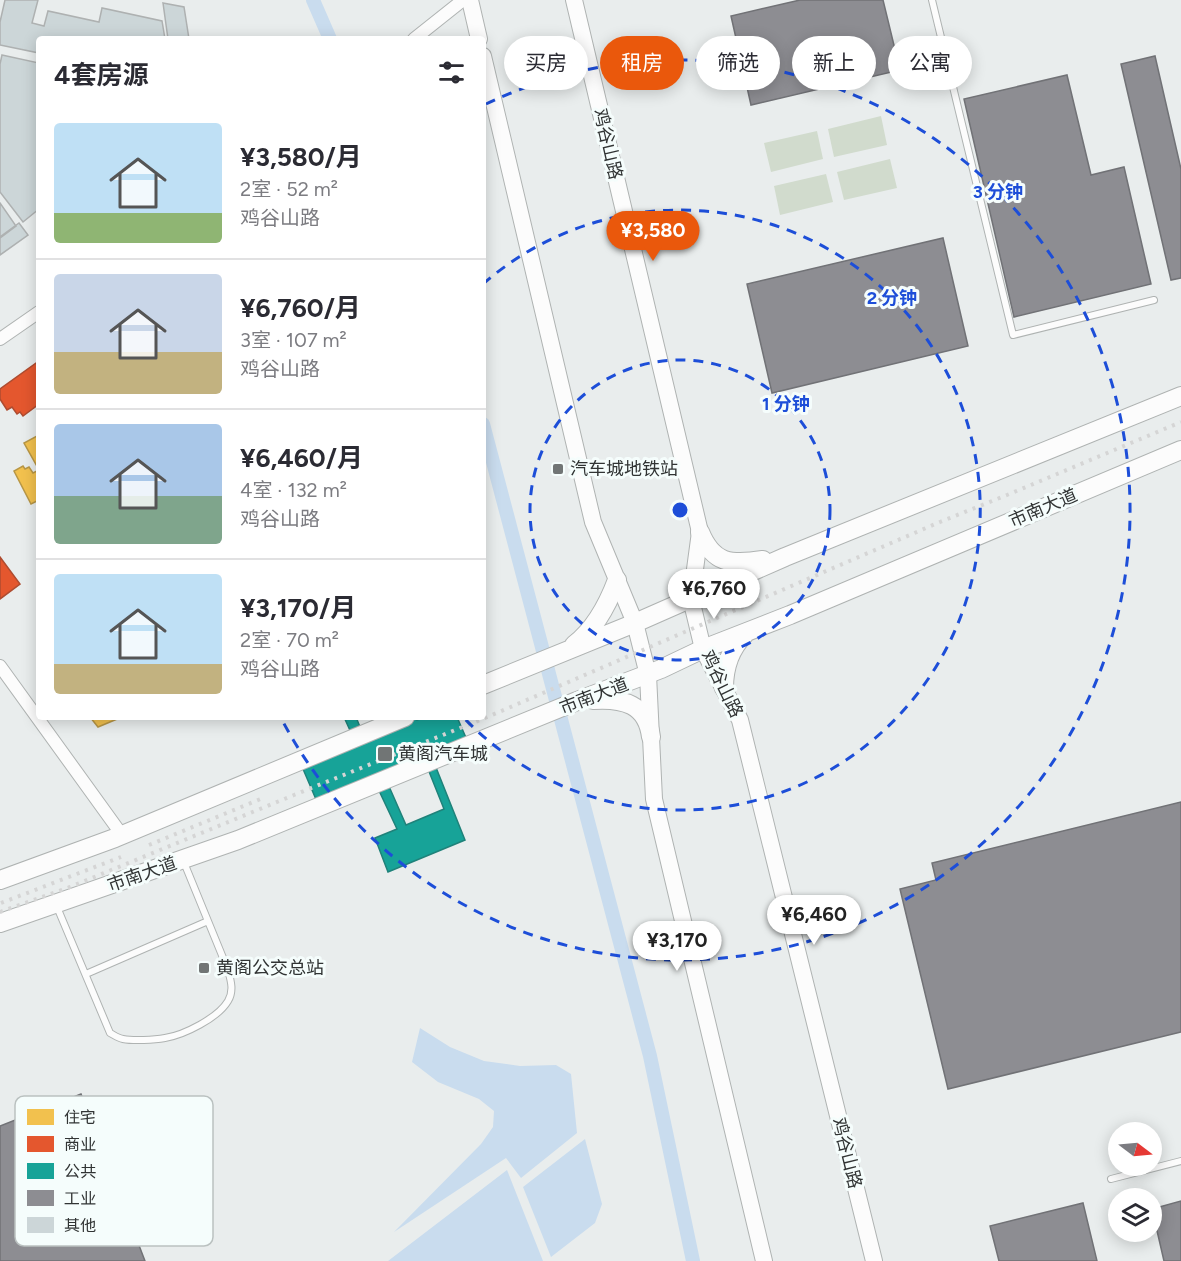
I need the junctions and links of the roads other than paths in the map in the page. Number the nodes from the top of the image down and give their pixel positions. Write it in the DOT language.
graph roads {
  1 [pos="463,0"];
  2 [pos="470,0"];
  3 [pos="573,0"];
  4 [pos="932,0"];
  5 [pos="418,36"];
  6 [pos="478,36"];
  7 [pos="486,69"];
  8 [pos="1154,300"];
  9 [pos="36,314"];
  10 [pos="0,339"];
  11 [pos="1181,396"];
  12 [pos="1181,450"];
  13 [pos="700,531"];
  14 [pos="785,557"];
  15 [pos="617,580"];
  16 [pos="691,599"];
  17 [pos="635,623"];
  18 [pos="747,632"];
  19 [pos="703,650"];
  20 [pos="561,653"];
  21 [pos="0,666"];
  22 [pos="648,675"];
  23 [pos="486,684"];
  24 [pos="724,688"];
  25 [pos="577,701"];
  26 [pos="36,716"];
  27 [pos="39,720"];
  28 [pos="398,720"];
  29 [pos="651,738"];
  30 [pos="122,835"];
  31 [pos="183,860"];
  32 [pos="0,880"];
  33 [pos="56,903"];
  34 [pos="208,921"];
  35 [pos="0,923"];
  36 [pos="86,974"];
  37 [pos="1181,1161"];
  38 [pos="1111,1179"];
  39 [pos="764,1261"];
  40 [pos="874,1261"];
  1 -- 5 [label="street"];
  2 -- 6 [label="main road"];
  3 -- 13 [label="main road, 鸡谷山路"];
  4 -- 8 [label="lane"];
  7 -- 15 [label="main road"];
  9 -- 10 [label="street"];
  11 -- 14 [label="main road"];
  12 -- 18 [label="main road, 市南大道"];
  13 -- 14 [label="main road"];
  13 -- 16 [label="main road, 鸡谷山路"];
  14 -- 16 [label="main road"];
  15 -- 17 [label="main road"];
  15 -- 20 [label="main road"];
  16 -- 17 [label="main road"];
  16 -- 19 [label="main road, 鸡谷山路"];
  17 -- 20 [label="main road"];
  17 -- 22 [label="main road"];
  18 -- 19 [label="main road, 市南大道"];
  18 -- 24 [label="main road"];
  19 -- 22 [label="main road, 市南大道"];
  19 -- 24 [label="main road, 鸡谷山路"];
  20 -- 23 [label="main road"];
  21 -- 26 [label="street"];
  22 -- 25 [label="main road, 市南大道"];
  22 -- 29 [label="main road"];
  24 -- 40 [label="main road, 鸡谷山路"];
  25 -- 29 [label="main road"];
  25 -- 31 [label="main road, 市南大道"];
  27 -- 30 [label="street"];
  28 -- 30 [label="main road"];
  29 -- 39 [label="main road"];
  30 -- 32 [label="main road"];
  31 -- 33 [label="main road, 市南大道"];
  31 -- 34 [label="lane"];
  33 -- 35 [label="main road, 市南大道"];
  33 -- 36 [label="lane"];
  34 -- 36 [label="lane"];
  34 -- 36 [label="lane"];
  37 -- 38 [label="lane"];
}
